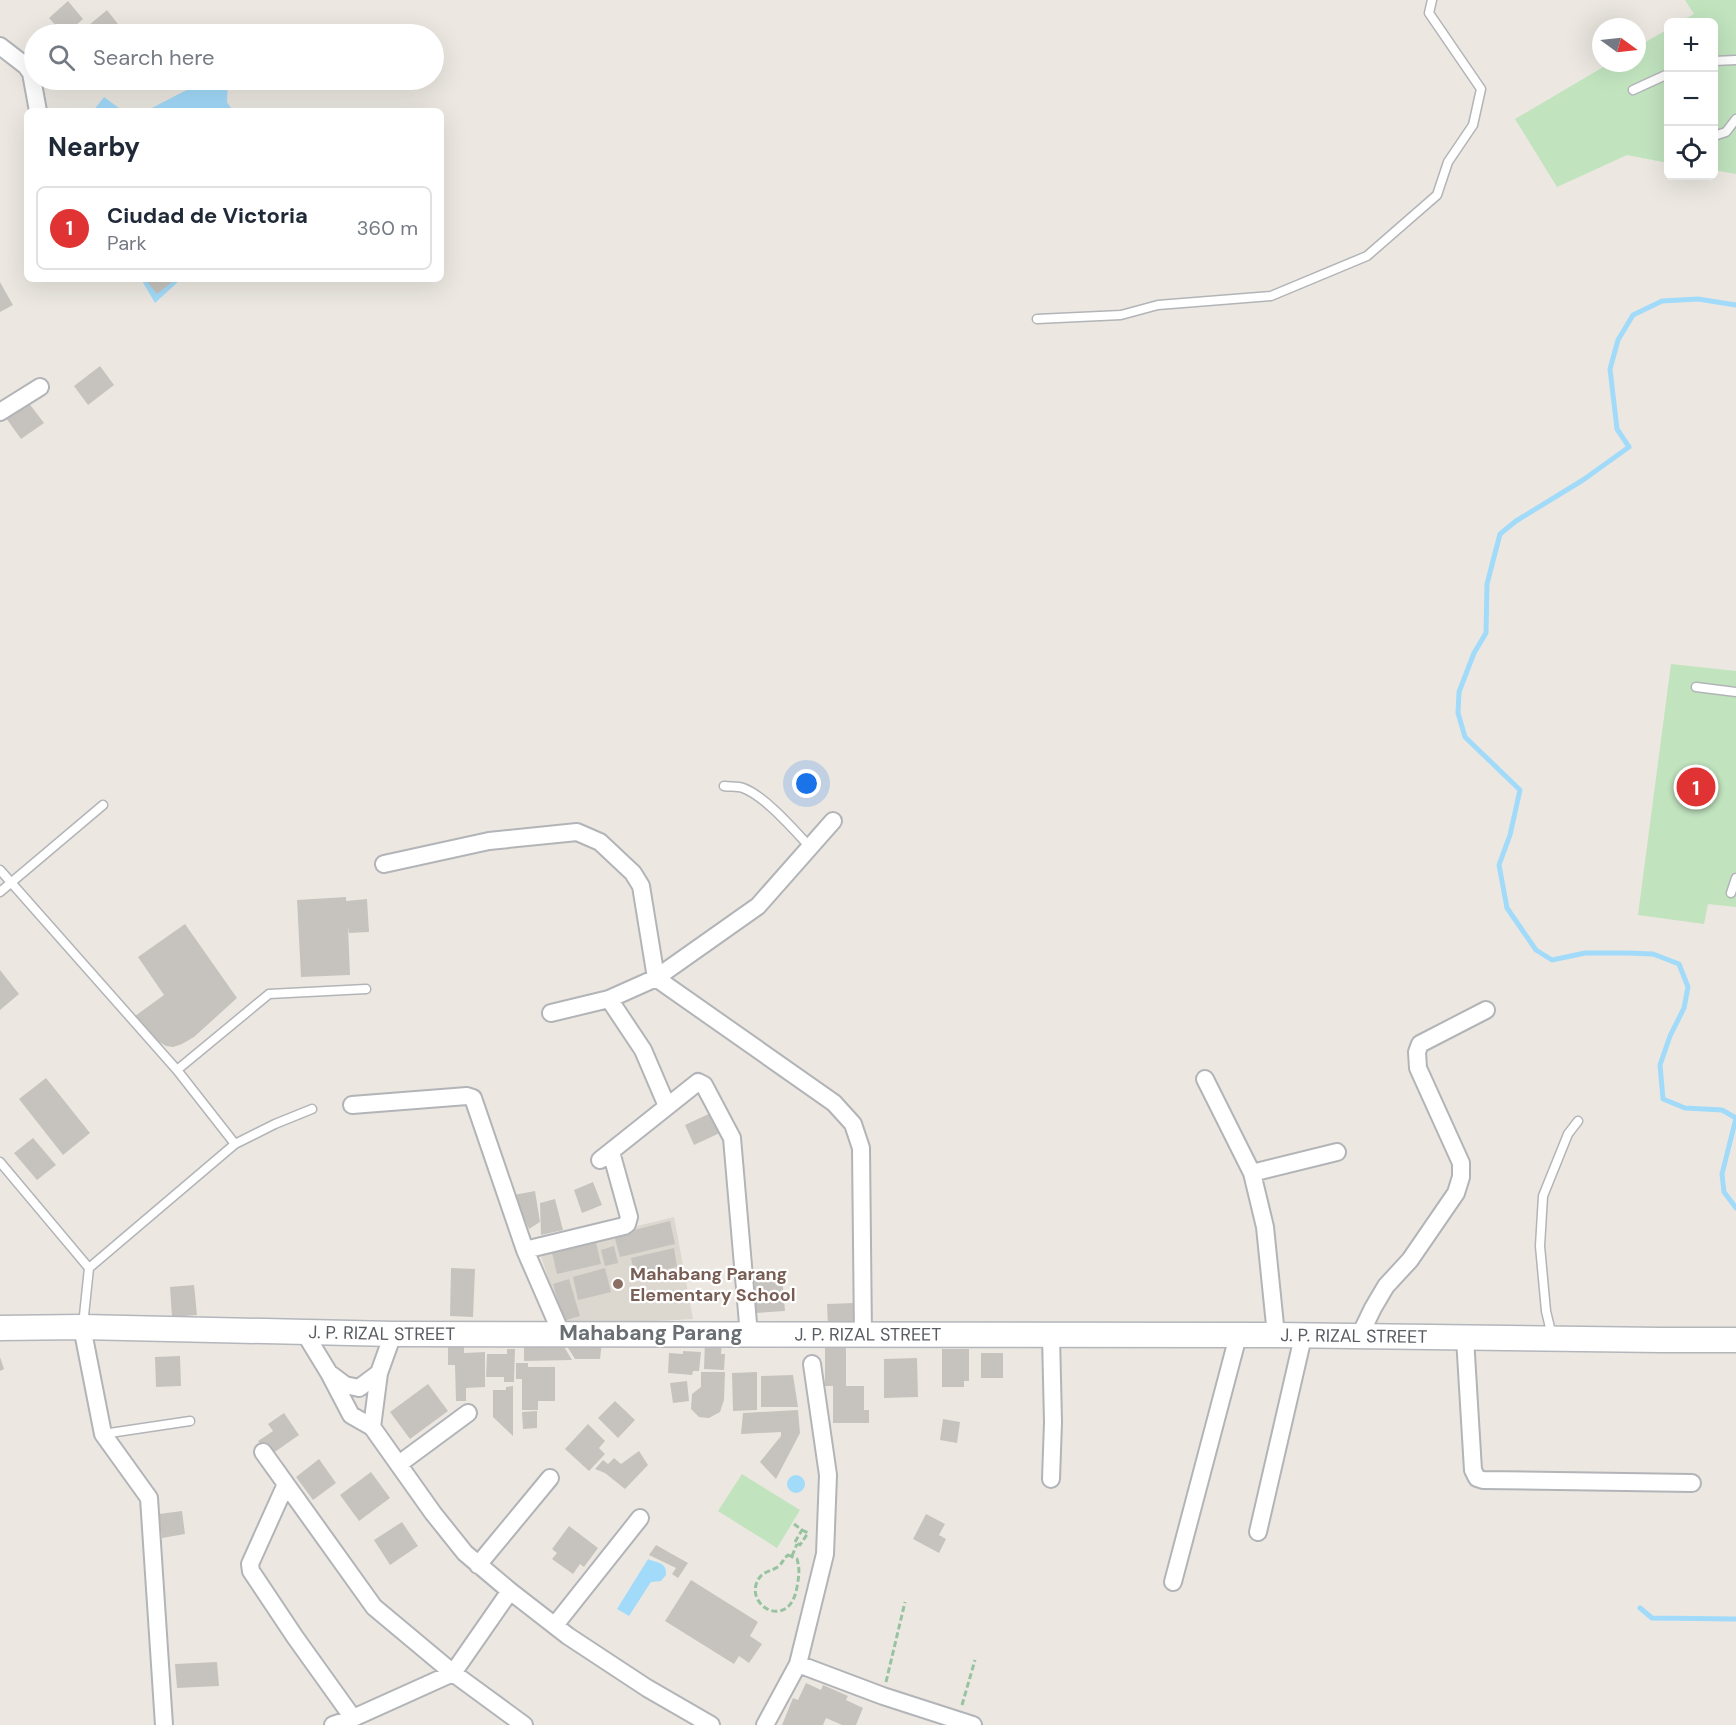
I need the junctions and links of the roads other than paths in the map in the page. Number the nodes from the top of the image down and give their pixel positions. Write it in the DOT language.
graph roads {
  1 [pos="1432,0"];
  2 [pos="0,46"];
  3 [pos="1736,60"];
  4 [pos="1718,61"];
  5 [pos="24,64"];
  6 [pos="1664,76"];
  7 [pos="34,90"];
  8 [pos="1634,90"];
  9 [pos="37,108"];
  10 [pos="1736,119"];
  11 [pos="1718,134"];
  12 [pos="1037,319"];
  13 [pos="40,387"];
  14 [pos="0,412"];
  15 [pos="1696,687"];
  16 [pos="1736,692"];
  17 [pos="724,786"];
  18 [pos="103,805"];
  19 [pos="833,821"];
  20 [pos="810,847"];
  21 [pos="384,864"];
  22 [pos="0,870"];
  23 [pos="1736,878"];
  24 [pos="12,882"];
  25 [pos="0,892"];
  26 [pos="1731,893"];
  27 [pos="656,978"];
  28 [pos="366,989"];
  29 [pos="609,999"];
  30 [pos="1486,1010"];
  31 [pos="551,1013"];
  32 [pos="177,1070"];
  33 [pos="1205,1079"];
  34 [pos="352,1105"];
  35 [pos="667,1106"];
  36 [pos="312,1109"];
  37 [pos="1578,1121"];
  38 [pos="235,1144"];
  39 [pos="1337,1152"];
  40 [pos="0,1162"];
  41 [pos="1252,1173"];
  42 [pos="525,1250"];
  43 [pos="89,1268"];
  44 [pos="0,1328"];
  45 [pos="82,1328"];
  46 [pos="304,1332"];
  47 [pos="393,1334"];
  48 [pos="562,1335"];
  49 [pos="749,1335"];
  50 [pos="1276,1335"];
  51 [pos="863,1336"];
  52 [pos="1051,1336"];
  53 [pos="1238,1336"];
  54 [pos="1303,1336"];
  55 [pos="1359,1337"];
  56 [pos="1465,1338"];
  57 [pos="1552,1339"];
  58 [pos="1736,1340"];
  59 [pos="812,1364"];
  60 [pos="329,1373"];
  61 [pos="379,1373"];
  62 [pos="468,1413"];
  63 [pos="190,1421"];
  64 [pos="372,1427"];
  65 [pos="103,1434"];
  66 [pos="262,1452"];
  67 [pos="399,1464"];
  68 [pos="550,1478"];
  69 [pos="1051,1479"];
  70 [pos="1692,1483"];
  71 [pos="285,1484"];
  72 [pos="640,1518"];
  73 [pos="1258,1532"];
  74 [pos="478,1565"];
  75 [pos="1173,1582"];
  76 [pos="510,1591"];
  77 [pos="555,1625"];
  78 [pos="798,1664"];
  79 [pos="453,1673"];
  80 [pos="353,1718"];
  81 [pos="965,1723"];
  82 [pos="164,1725"];
  83 [pos="333,1725"];
  84 [pos="524,1725"];
  85 [pos="711,1725"];
  86 [pos="765,1725"];
  1 -- 12 [label="lane"];
  2 -- 5 [label="street"];
  3 -- 4 [label="lane"];
  6 -- 8 [label="lane"];
  7 -- 9 [label="street"];
  10 -- 11 [label="lane"];
  13 -- 14 [label="street"];
  15 -- 16 [label="lane"];
  17 -- 20 [label="lane"];
  18 -- 24 [label="lane"];
  19 -- 20 [label="street"];
  20 -- 27 [label="street"];
  21 -- 27 [label="street"];
  22 -- 24 [label="lane"];
  23 -- 26 [label="lane"];
  24 -- 25 [label="lane"];
  24 -- 32 [label="lane"];
  27 -- 29 [label="street"];
  27 -- 51 [label="street"];
  28 -- 32 [label="lane"];
  29 -- 31 [label="street"];
  29 -- 35 [label="street"];
  30 -- 55 [label="street"];
  32 -- 38 [label="lane"];
  33 -- 41 [label="street"];
  34 -- 42 [label="street"];
  35 -- 42 [label="street"];
  35 -- 49 [label="street"];
  36 -- 38 [label="lane"];
  37 -- 57 [label="lane"];
  38 -- 43 [label="lane"];
  39 -- 41 [label="street"];
  40 -- 43 [label="lane"];
  41 -- 50 [label="street"];
  42 -- 48 [label="street"];
  43 -- 45 [label="lane"];
  44 -- 45 [label="main road, J. P. RIZAL STREET"];
  45 -- 46 [label="main road, J. P. RIZAL STREET"];
  45 -- 65 [label="street"];
  46 -- 47 [label="main road, J. P. RIZAL STREET"];
  46 -- 60 [label="street"];
  47 -- 48 [label="main road, J. P. RIZAL STREET"];
  47 -- 61 [label="street"];
  48 -- 49 [label="main road, J. P. RIZAL STREET"];
  49 -- 51 [label="main road, J. P. RIZAL STREET"];
  50 -- 53 [label="main road, J. P. RIZAL STREET"];
  50 -- 54 [label="main road, J. P. RIZAL STREET"];
  51 -- 52 [label="main road, J. P. RIZAL STREET"];
  52 -- 53 [label="main road, J. P. RIZAL STREET"];
  52 -- 69 [label="street"];
  53 -- 75 [label="street"];
  54 -- 55 [label="main road, J. P. RIZAL STREET"];
  54 -- 73 [label="street"];
  55 -- 56 [label="main road, J. P. RIZAL STREET"];
  56 -- 57 [label="main road, J. P. RIZAL STREET"];
  56 -- 70 [label="street"];
  57 -- 58 [label="main road, J. P. RIZAL STREET"];
  59 -- 78 [label="street"];
  60 -- 61 [label="street"];
  60 -- 64 [label="street"];
  61 -- 64 [label="street"];
  62 -- 67 [label="street"];
  63 -- 65 [label="lane"];
  64 -- 67 [label="street"];
  65 -- 82 [label="street"];
  66 -- 71 [label="street"];
  67 -- 74 [label="street"];
  68 -- 74 [label="street"];
  71 -- 79 [label="street"];
  71 -- 80 [label="street"];
  72 -- 77 [label="street"];
  74 -- 76 [label="street"];
  76 -- 77 [label="street"];
  76 -- 79 [label="street"];
  77 -- 85 [label="street"];
  78 -- 81 [label="street"];
  78 -- 86 [label="street"];
  79 -- 80 [label="street"];
  79 -- 84 [label="street"];
  80 -- 83 [label="street"];
}
